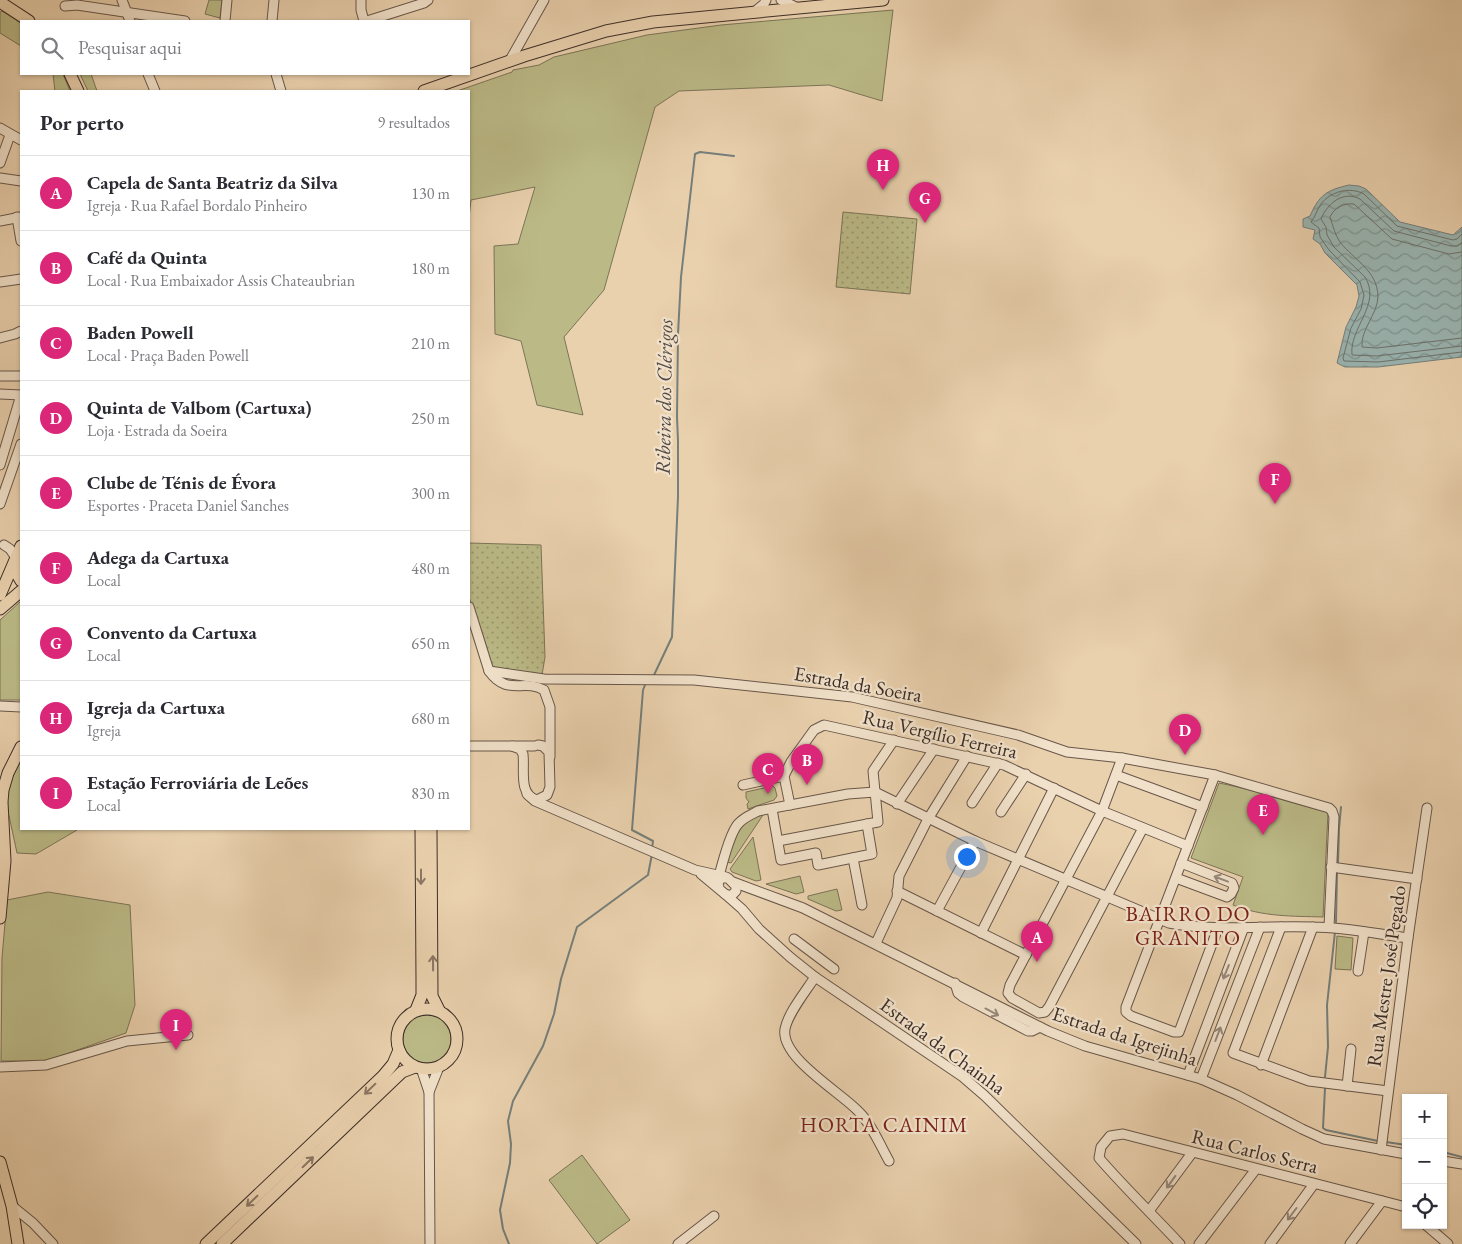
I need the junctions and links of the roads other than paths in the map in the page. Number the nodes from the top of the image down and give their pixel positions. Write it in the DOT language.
graph roads {
  1 [pos="122,0"];
  2 [pos="227,0"];
  3 [pos="274,0"];
  4 [pos="361,0"];
  5 [pos="428,0"];
  6 [pos="544,0"];
  7 [pos="781,0"];
  8 [pos="883,0"];
  9 [pos="0,2"];
  10 [pos="770,3"];
  11 [pos="65,6"];
  12 [pos="798,8"];
  13 [pos="126,12"];
  14 [pos="27,20"];
  15 [pos="130,20"];
  16 [pos="178,20"];
  17 [pos="224,20"];
  18 [pos="272,20"];
  19 [pos="366,20"];
  20 [pos="369,20"];
  21 [pos="524,37"];
  22 [pos="524,56"];
  23 [pos="509,62"];
  24 [pos="70,75"];
  25 [pos="148,75"];
  26 [pos="276,75"];
  27 [pos="78,90"];
  28 [pos="155,90"];
  29 [pos="281,90"];
  30 [pos="427,90"];
  31 [pos="0,128"];
  32 [pos="10,134"];
  33 [pos="20,139"];
  34 [pos="0,164"];
  35 [pos="0,178"];
  36 [pos="20,181"];
  37 [pos="19,217"];
  38 [pos="0,218"];
  39 [pos="20,279"];
  40 [pos="0,282"];
  41 [pos="20,332"];
  42 [pos="0,338"];
  43 [pos="0,376"];
  44 [pos="20,376"];
  45 [pos="0,394"];
  46 [pos="20,395"];
  47 [pos="20,398"];
  48 [pos="20,447"];
  49 [pos="0,465"];
  50 [pos="0,504"];
  51 [pos="1,544"];
  52 [pos="20,549"];
  53 [pos="16,560"];
  54 [pos="20,579"];
  55 [pos="20,592"];
  56 [pos="0,595"];
  57 [pos="0,610"];
  58 [pos="470,610"];
  59 [pos="489,671"];
  60 [pos="0,706"];
  61 [pos="20,707"];
  62 [pos="550,732"];
  63 [pos="894,740"];
  64 [pos="470,742"];
  65 [pos="536,745"];
  66 [pos="470,746"];
  67 [pos="480,746"];
  68 [pos="512,746"];
  69 [pos="20,749"];
  70 [pos="934,749"];
  71 [pos="967,756"];
  72 [pos="550,757"];
  73 [pos="1122,758"];
  74 [pos="524,759"];
  75 [pos="998,763"];
  76 [pos="1026,774"];
  77 [pos="1116,775"];
  78 [pos="1216,775"];
  79 [pos="784,776"];
  80 [pos="743,785"];
  81 [pos="550,787"];
  82 [pos="1054,788"];
  83 [pos="875,792"];
  84 [pos="527,794"];
  85 [pos="972,803"];
  86 [pos="897,804"];
  87 [pos="790,805"];
  88 [pos="1203,807"];
  89 [pos="1427,808"];
  90 [pos="772,809"];
  91 [pos="557,810"];
  92 [pos="1102,811"];
  93 [pos="1000,812"];
  94 [pos="928,819"];
  95 [pos="867,824"];
  96 [pos="1143,828"];
  97 [pos="421,830"];
  98 [pos="431,830"];
  99 [pos="778,841"];
  100 [pos="975,841"];
  101 [pos="1188,846"];
  102 [pos="853,858"];
  103 [pos="1018,860"];
  104 [pos="1181,864"];
  105 [pos="1331,867"];
  106 [pos="1176,878"];
  107 [pos="1067,879"];
  108 [pos="1417,879"];
  109 [pos="723,883"];
  110 [pos="736,892"];
  111 [pos="760,892"];
  112 [pos="897,892"];
  113 [pos="1108,896"];
  114 [pos="862,905"];
  115 [pos="742,909"];
  116 [pos="938,911"];
  117 [pos="0,918"];
  118 [pos="1160,920"];
  119 [pos="1281,926"];
  120 [pos="1313,926"];
  121 [pos="1244,927"];
  122 [pos="1260,927"];
  123 [pos="1329,927"];
  124 [pos="1218,928"];
  125 [pos="1364,932"];
  126 [pos="981,933"];
  127 [pos="1408,938"];
  128 [pos="794,939"];
  129 [pos="876,943"];
  130 [pos="1026,955"];
  131 [pos="814,956"];
  132 [pos="805,969"];
  133 [pos="834,969"];
  134 [pos="1358,971"];
  135 [pos="815,977"];
  136 [pos="416,1010"];
  137 [pos="439,1010"];
  138 [pos="188,1035"];
  139 [pos="1351,1048"];
  140 [pos="398,1050"];
  141 [pos="1262,1065"];
  142 [pos="0,1067"];
  143 [pos="439,1067"];
  144 [pos="418,1068"];
  145 [pos="1188,1075"];
  146 [pos="1201,1079"];
  147 [pos="1347,1086"];
  148 [pos="1388,1091"];
  149 [pos="429,1092"];
  150 [pos="1381,1150"];
  151 [pos="1192,1153"];
  152 [pos="1402,1153"];
  153 [pos="888,1161"];
  154 [pos="0,1162"];
  155 [pos="1447,1162"];
  156 [pos="1462,1164"];
  157 [pos="1256,1169"];
  158 [pos="1314,1184"];
  159 [pos="1382,1201"];
  160 [pos="12,1206"];
  161 [pos="1402,1206"];
  162 [pos="1149,1211"];
  163 [pos="714,1216"];
  164 [pos="1429,1229"];
  165 [pos="1436,1240"];
  166 [pos="18,1244"];
  167 [pos="53,1244"];
  168 [pos="206,1244"];
  169 [pos="222,1244"];
  170 [pos="430,1244"];
  171 [pos="678,1244"];
  172 [pos="1136,1244"];
  173 [pos="1180,1244"];
  174 [pos="1199,1244"];
  175 [pos="1270,1244"];
  176 [pos="1350,1244"];
  177 [pos="1448,1244"];
  1 -- 13 [label="street"];
  2 -- 17 [label="street"];
  3 -- 18 [label="street"];
  4 -- 19 [label="street"];
  5 -- 20 [label="street"];
  6 -- 21 [label="street"];
  7 -- 12 [label="street"];
  8 -- 12 [label="main road"];
  9 -- 14 [label="main road"];
  10 -- 12 [label="main road"];
  10 -- 22 [label="main road"];
  11 -- 13 [label="street"];
  13 -- 15 [label="street"];
  13 -- 16 [label="street"];
  21 -- 22 [label="street"];
  21 -- 23 [label="street"];
  22 -- 23 [label="main road"];
  23 -- 30 [label="main road"];
  24 -- 27 [label="main road"];
  25 -- 28 [label="street"];
  26 -- 29 [label="street"];
  31 -- 32 [label="street"];
  32 -- 33 [label="street"];
  32 -- 34 [label="street"];
  35 -- 36 [label="street"];
  37 -- 38 [label="street"];
  39 -- 40 [label="street"];
  41 -- 42 [label="street"];
  43 -- 44 [label="street"];
  45 -- 46 [label="street"];
  47 -- 49 [label="street"];
  48 -- 50 [label="street"];
  51 -- 53 [label="street"];
  52 -- 53 [label="main road"];
  53 -- 54 [label="main road"];
  53 -- 56 [label="main road"];
  55 -- 57 [label="main road"];
  58 -- 59 [label="street"];
  59 -- 62 [label="street"];
  59 -- 73 [label="street, Estrada da Soeira"];
  60 -- 61 [label="street"];
  62 -- 65 [label="street"];
  62 -- 72 [label="street"];
  63 -- 70 [label="street, Rua Vergílio Ferreira"];
  63 -- 79 [label="street, Rua Vergílio Ferreira"];
  63 -- 83 [label="street"];
  64 -- 67 [label="street"];
  65 -- 68 [label="street"];
  65 -- 72 [label="street"];
  65 -- 74 [label="street"];
  66 -- 67 [label="street"];
  67 -- 68 [label="street"];
  68 -- 74 [label="street"];
  69 -- 117 [label="main road"];
  70 -- 71 [label="street, Rua Vergílio Ferreira"];
  70 -- 86 [label="street"];
  71 -- 75 [label="street, Rua Vergílio Ferreira"];
  71 -- 94 [label="street"];
  72 -- 81 [label="street"];
  73 -- 77 [label="street"];
  73 -- 78 [label="street, Estrada da Soeira"];
  74 -- 84 [label="street"];
  75 -- 76 [label="street, Rua Vergílio Ferreira"];
  75 -- 85 [label="street"];
  76 -- 82 [label="street, Rua Vergílio Ferreira"];
  76 -- 93 [label="street"];
  77 -- 88 [label="street"];
  77 -- 92 [label="street"];
  78 -- 88 [label="street"];
  78 -- 105 [label="street, Estrada da Soeira"];
  79 -- 80 [label="street"];
  79 -- 87 [label="street"];
  81 -- 84 [label="street"];
  81 -- 91 [label="street"];
  82 -- 92 [label="street, Rua Vergílio Ferreira"];
  82 -- 103 [label="street"];
  83 -- 86 [label="street"];
  83 -- 87 [label="street"];
  83 -- 95 [label="street"];
  84 -- 91 [label="street, Estrada da Igrejinha"];
  86 -- 94 [label="street"];
  87 -- 90 [label="street"];
  88 -- 101 [label="street"];
  89 -- 108 [label="street, Rua Mestre José Pegado"];
  90 -- 99 [label="street"];
  90 -- 109 [label="street"];
  91 -- 109 [label="street, Estrada da Igrejinha"];
  92 -- 96 [label="street, Rua Vergílio Ferreira"];
  92 -- 107 [label="street"];
  94 -- 100 [label="street"];
  94 -- 112 [label="street"];
  95 -- 99 [label="street"];
  95 -- 102 [label="street"];
  96 -- 101 [label="street, Rua Vergílio Ferreira"];
  96 -- 113 [label="street"];
  97 -- 136 [label="main road, one-way"];
  137 -- 98 [label="main road, one-way"];
  99 -- 102 [label="street"];
  100 -- 103 [label="street"];
  100 -- 116 [label="street"];
  101 -- 104 [label="street"];
  102 -- 114 [label="street"];
  103 -- 107 [label="street"];
  103 -- 126 [label="street"];
  104 -- 106 [label="street"];
  106 -- 104 [label="street, one-way"];
  105 -- 108 [label="street"];
  105 -- 123 [label="street"];
  106 -- 118 [label="street"];
  107 -- 113 [label="street"];
  107 -- 130 [label="street"];
  108 -- 127 [label="street, Rua Mestre José Pegado"];
  109 -- 110 [label="street"];
  109 -- 111 [label="street, Estrada da Igrejinha"];
  109 -- 115 [label="street, Estrada da Chainha"];
  110 -- 111 [label="street"];
  110 -- 115 [label="street"];
  111 -- 129 [label="street, Estrada da Igrejinha"];
  112 -- 116 [label="street"];
  112 -- 129 [label="street"];
  113 -- 118 [label="street"];
  113 -- 130 [label="street"];
  115 -- 132 [label="street, Estrada da Chainha"];
  116 -- 126 [label="street"];
  118 -- 124 [label="street"];
  118 -- 124 [label="street"];
  119 -- 120 [label="street"];
  119 -- 122 [label="street"];
  119 -- 141 [label="street"];
  120 -- 123 [label="street"];
  120 -- 141 [label="street"];
  121 -- 122 [label="street"];
  121 -- 124 [label="street"];
  121 -- 145 [label="street, one-way"];
  146 -- 122 [label="street, one-way"];
  123 -- 125 [label="street"];
  125 -- 127 [label="street"];
  125 -- 134 [label="street"];
  126 -- 130 [label="street"];
  127 -- 148 [label="street, Rua Mestre José Pegado"];
  128 -- 131 [label="street"];
  129 -- 145 [label="street, Estrada da Igrejinha"];
  131 -- 132 [label="street"];
  131 -- 133 [label="street"];
  132 -- 135 [label="street, Estrada da Chainha"];
  135 -- 153 [label="street"];
  135 -- 172 [label="street, Estrada da Chainha"];
  136 -- 137 [label="main road"];
  136 -- 140 [label="main road"];
  137 -- 143 [label="main road"];
  138 -- 142 [label="street"];
  139 -- 147 [label="street"];
  140 -- 144 [label="main road"];
  140 -- 168 [label="main road, one-way"];
  141 -- 147 [label="street"];
  143 -- 144 [label="main road"];
  143 -- 149 [label="street"];
  144 -- 149 [label="street"];
  169 -- 144 [label="main road, one-way"];
  145 -- 146 [label="street, Estrada da Igrejinha"];
  146 -- 150 [label="street, Estrada da Igrejinha"];
  147 -- 148 [label="street"];
  148 -- 150 [label="street, Rua Mestre José Pegado"];
  149 -- 170 [label="street"];
  150 -- 152 [label="street, Estrada da Igrejinha"];
  151 -- 157 [label="street, Rua Carlos Serra"];
  151 -- 162 [label="street, one-way"];
  151 -- 162 [label="street, Rua Carlos Serra"];
  154 -- 160 [label="main road"];
  155 -- 156 [label="street"];
  157 -- 158 [label="street, Rua Carlos Serra"];
  157 -- 174 [label="street"];
  158 -- 159 [label="street, Rua Carlos Serra"];
  158 -- 175 [label="street, one-way"];
  159 -- 161 [label="street, Rua Carlos Serra"];
  159 -- 176 [label="street"];
  160 -- 166 [label="main road"];
  160 -- 167 [label="street"];
  162 -- 173 [label="street"];
  163 -- 171 [label="street"];
  164 -- 165 [label="street"];
  165 -- 177 [label="street"];
}
